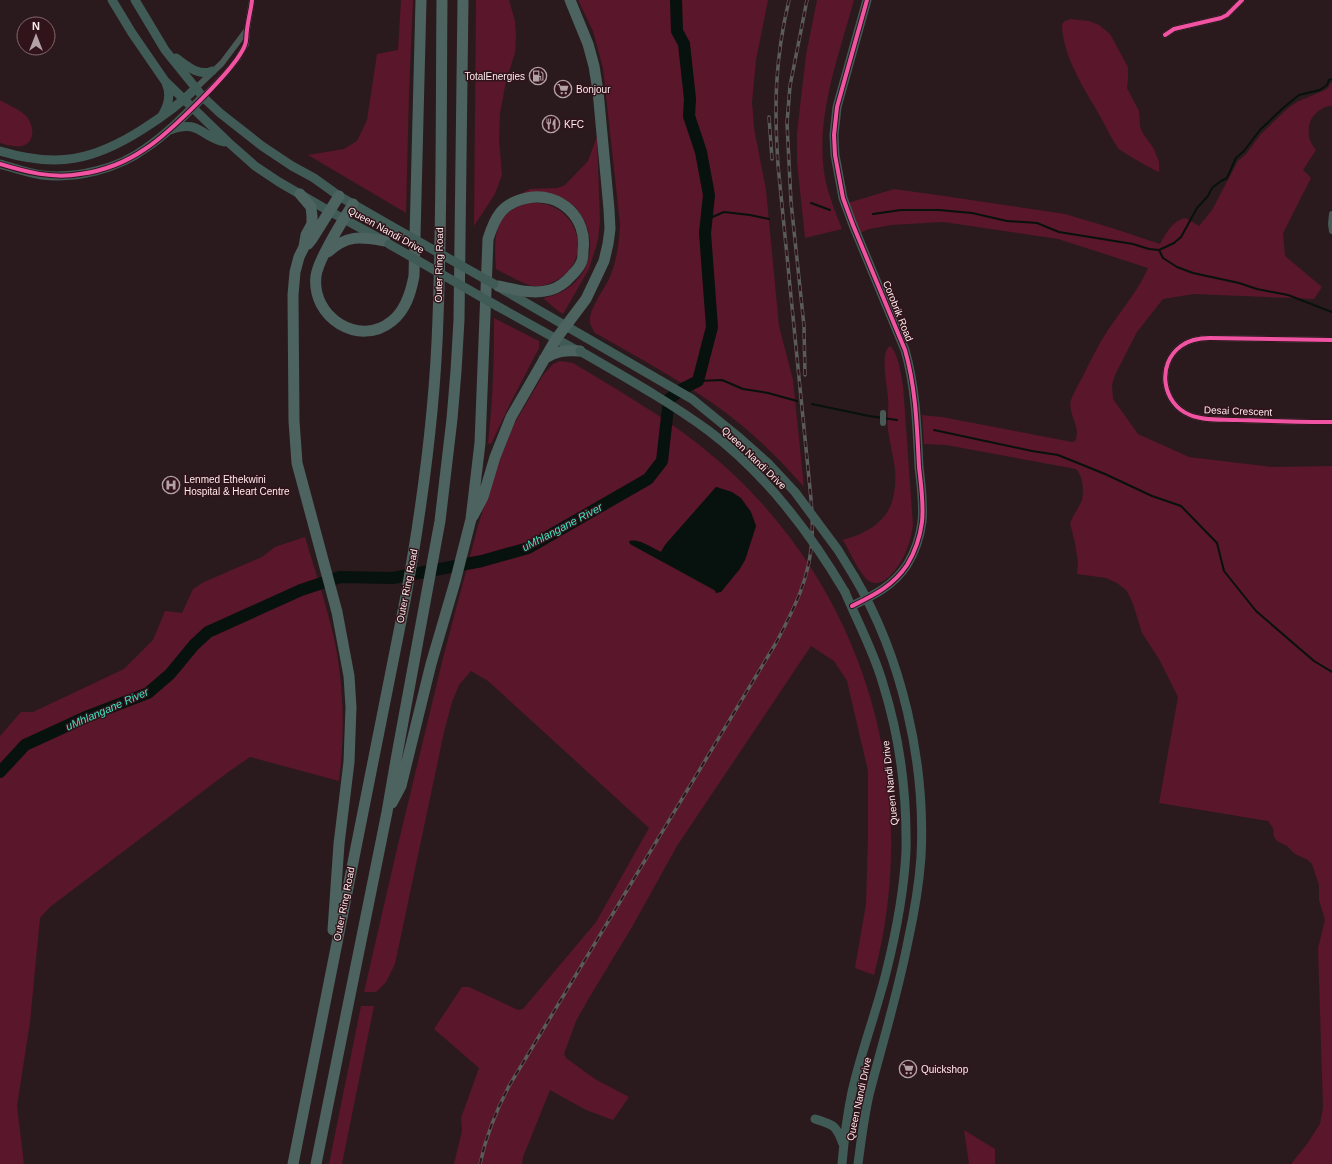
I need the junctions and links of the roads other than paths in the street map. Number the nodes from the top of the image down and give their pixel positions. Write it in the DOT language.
graph roads {
  1 [pos="112,0"];
  2 [pos="134,0"];
  3 [pos="252,0"];
  4 [pos="421,0"];
  5 [pos="442,0"];
  6 [pos="463,0"];
  7 [pos="570,0"];
  8 [pos="867,0"];
  9 [pos="1242,0"];
  10 [pos="247,30"];
  11 [pos="1165,35"];
  12 [pos="165,50"];
  13 [pos="212,71"];
  14 [pos="165,81"];
  15 [pos="196,88"];
  16 [pos="203,97"];
  17 [pos="184,100"];
  18 [pos="192,107"];
  19 [pos="162,117"];
  20 [pos="168,130"];
  21 [pos="228,142"];
  22 [pos="0,151"];
  23 [pos="0,164"];
  24 [pos="300,194"];
  25 [pos="339,196"];
  26 [pos="353,204"];
  27 [pos="329,211"];
  28 [pos="1332,214"];
  29 [pos="344,219"];
  30 [pos="1332,231"];
  31 [pos="387,242"];
  32 [pos="304,247"];
  33 [pos="323,257"];
  34 [pos="496,285"];
  35 [pos="566,326"];
  36 [pos="556,339"];
  37 [pos="1332,340"];
  38 [pos="580,351"];
  39 [pos="544,359"];
  40 [pos="883,413"];
  41 [pos="1332,422"];
  42 [pos="883,423"];
  43 [pos="470,524"];
  44 [pos="867,598"];
  45 [pos="852,606"];
  46 [pos="388,812"];
  47 [pos="330,978"];
  48 [pos="815,1119"];
  49 [pos="844,1146"];
  50 [pos="293,1164"];
  51 [pos="316,1164"];
  52 [pos="842,1164"];
  53 [pos="858,1164"];
  1 -- 14 [label="main road, Queen Nandi Drive"];
  2 -- 12 [label="main road, Queen Nandi Drive"];
  3 -- 10 [label="street"];
  4 -- 33 [label="highway"];
  5 -- 47 [label="highway, Outer Ring Road"];
  6 -- 46 [label="highway, Outer Ring Road"];
  7 -- 35 [label="highway"];
  8 -- 44 [label="main road, Corobrik Road"];
  9 -- 11 [label="street"];
  10 -- 13 [label="street"];
  10 -- 16 [label="street"];
  12 -- 13 [label="main road"];
  12 -- 15 [label="main road, Queen Nandi Drive"];
  13 -- 15 [label="street"];
  14 -- 17 [label="main road, Queen Nandi Drive"];
  14 -- 19 [label="main road"];
  15 -- 16 [label="main road, Queen Nandi Drive"];
  15 -- 17 [label="main road"];
  16 -- 18 [label="main road"];
  16 -- 25 [label="main road, Queen Nandi Drive"];
  17 -- 18 [label="main road, Queen Nandi Drive"];
  17 -- 19 [label="main road"];
  18 -- 20 [label="main road"];
  18 -- 21 [label="main road, Queen Nandi Drive"];
  19 -- 22 [label="main road"];
  20 -- 21 [label="main road"];
  20 -- 23 [label="main road"];
  21 -- 24 [label="main road, Queen Nandi Drive"];
  24 -- 27 [label="main road, Queen Nandi Drive"];
  24 -- 32 [label="highway"];
  25 -- 26 [label="main road, Queen Nandi Drive"];
  25 -- 27 [label="highway"];
  26 -- 29 [label="highway"];
  26 -- 34 [label="main road, Queen Nandi Drive, bridge"];
  27 -- 29 [label="main road, Queen Nandi Drive"];
  27 -- 32 [label="highway"];
  28 -- 30 [label="street"];
  29 -- 31 [label="main road, Queen Nandi Drive"];
  29 -- 33 [label="highway"];
  31 -- 33 [label="highway"];
  31 -- 36 [label="main road, Queen Nandi Drive, bridge"];
  32 -- 47 [label="highway"];
  34 -- 35 [label="main road, Queen Nandi Drive"];
  34 -- 43 [label="highway"];
  35 -- 36 [label="highway"];
  35 -- 44 [label="main road, Queen Nandi Drive, bridge"];
  36 -- 38 [label="main road, Queen Nandi Drive"];
  36 -- 39 [label="highway"];
  37 -- 41 [label="street, Desai Crescent"];
  38 -- 39 [label="highway"];
  38 -- 45 [label="main road, Queen Nandi Drive, bridge"];
  39 -- 43 [label="highway"];
  40 -- 42 [label="street"];
  43 -- 46 [label="highway"];
  44 -- 45 [label="main road, Corobrik Road"];
  44 -- 53 [label="main road, Queen Nandi Drive"];
  45 -- 49 [label="main road, Queen Nandi Drive"];
  46 -- 51 [label="highway, Outer Ring Road"];
  47 -- 50 [label="highway, Outer Ring Road"];
  48 -- 49 [label="main road"];
  49 -- 52 [label="main road, Queen Nandi Drive"];
}
